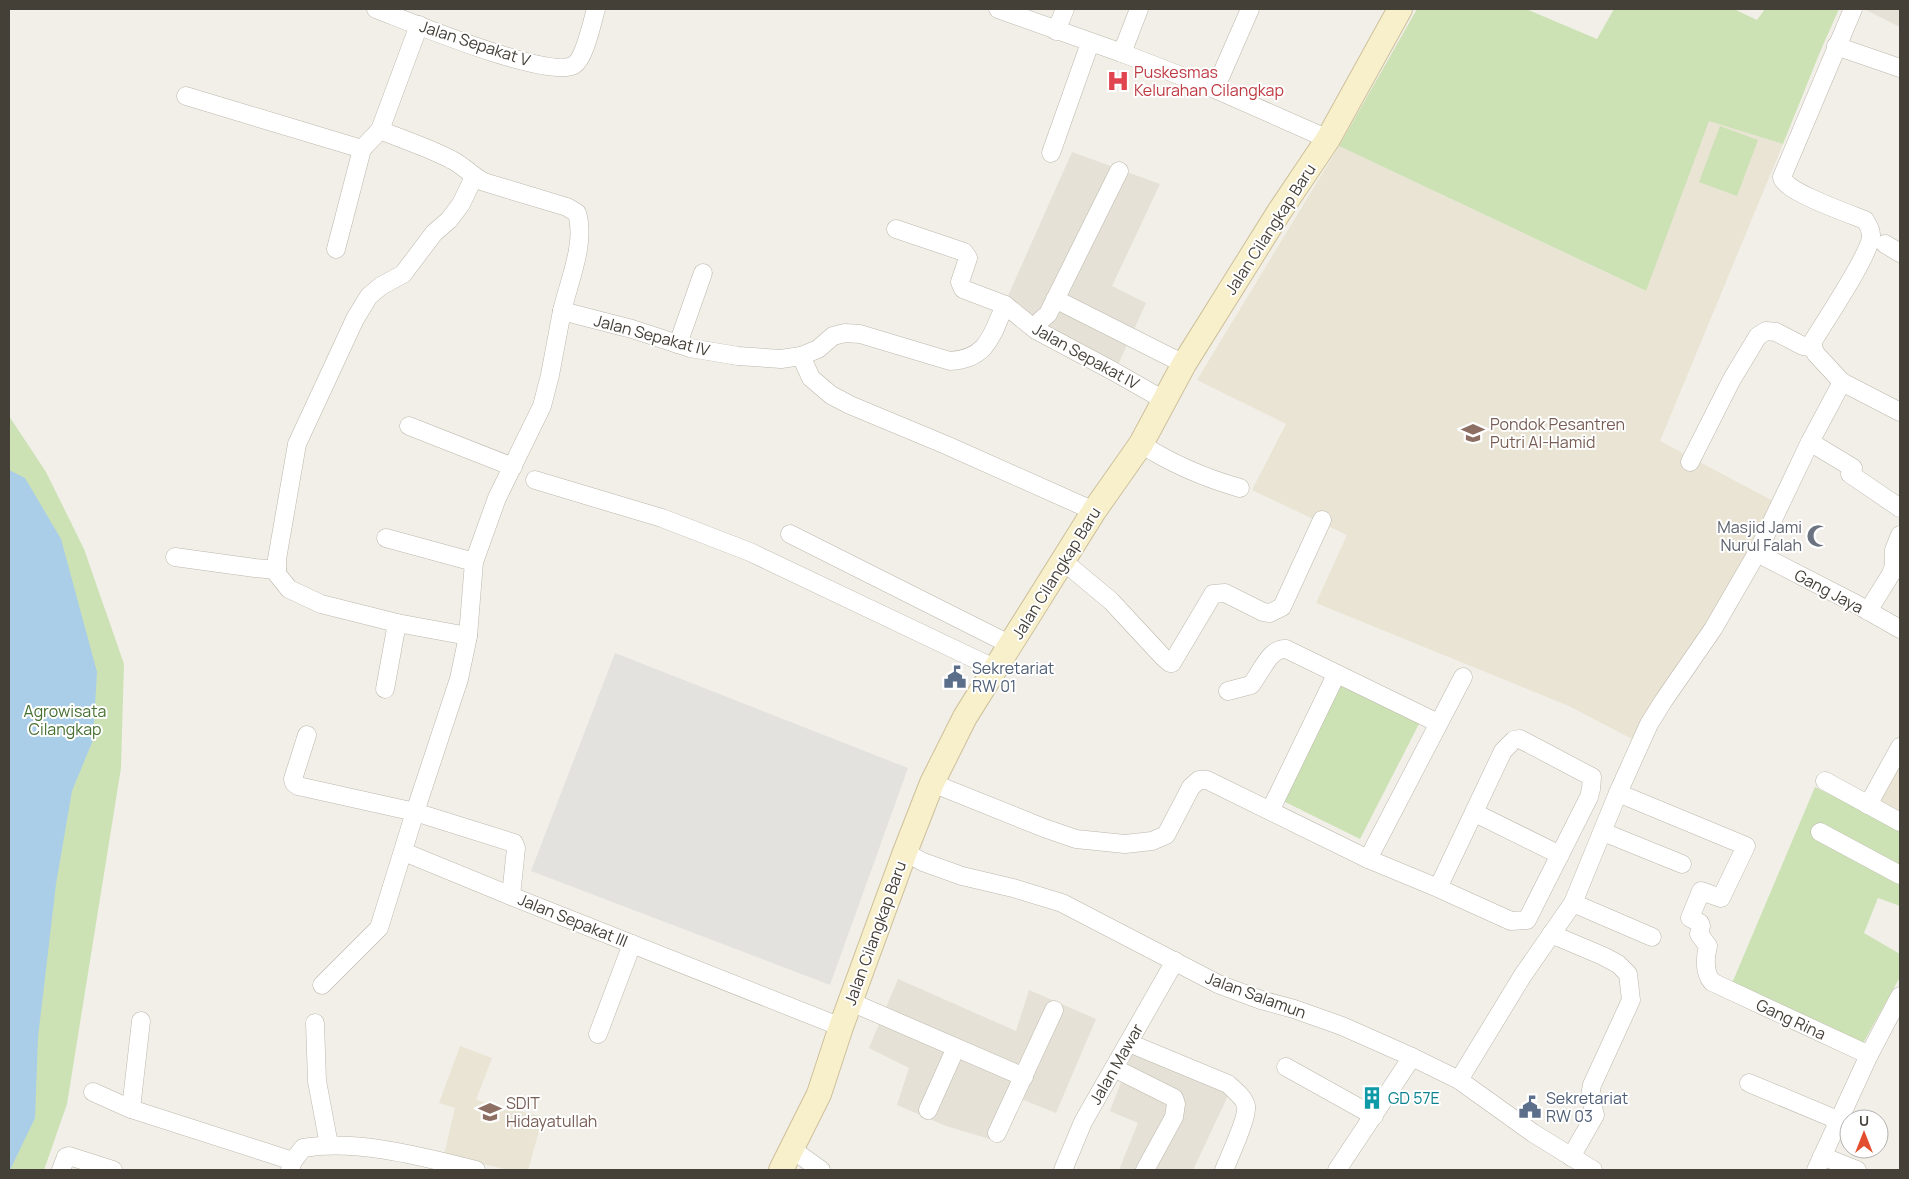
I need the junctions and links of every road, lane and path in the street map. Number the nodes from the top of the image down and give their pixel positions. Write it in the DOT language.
graph roads {
  1 [pos="376,9"];
  2 [pos="596,9"];
  3 [pos="998,9"];
  4 [pos="1065,9"];
  5 [pos="1139,9"];
  6 [pos="1250,9"];
  7 [pos="1400,9"];
  8 [pos="1853,9"];
  9 [pos="419,25"];
  10 [pos="1056,31"];
  11 [pos="1090,42"];
  12 [pos="1836,46"];
  13 [pos="1122,52"];
  14 [pos="1900,68"];
  15 [pos="1215,90"];
  16 [pos="186,96"];
  17 [pos="380,130"];
  18 [pos="1328,139"];
  19 [pos="362,149"];
  20 [pos="1051,152"];
  21 [pos="1119,171"];
  22 [pos="474,177"];
  23 [pos="896,229"];
  24 [pos="1885,244"];
  25 [pos="336,249"];
  26 [pos="1900,252"];
  27 [pos="703,273"];
  28 [pos="1055,299"];
  29 [pos="1005,305"];
  30 [pos="562,311"];
  31 [pos="1036,330"];
  32 [pos="678,344"];
  33 [pos="1813,348"];
  34 [pos="801,356"];
  35 [pos="1184,364"];
  36 [pos="1842,382"];
  37 [pos="1164,400"];
  38 [pos="1900,412"];
  39 [pos="409,426"];
  40 [pos="1810,442"];
  41 [pos="1140,444"];
  42 [pos="1690,462"];
  43 [pos="513,467"];
  44 [pos="535,480"];
  45 [pos="1240,488"];
  46 [pos="1900,508"];
  47 [pos="1094,511"];
  48 [pos="1322,520"];
  49 [pos="790,534"];
  50 [pos="1900,535"];
  51 [pos="386,538"];
  52 [pos="1757,553"];
  53 [pos="175,557"];
  54 [pos="1063,560"];
  55 [pos="474,562"];
  56 [pos="278,570"];
  57 [pos="1868,611"];
  58 [pos="397,622"];
  59 [pos="1900,629"];
  60 [pos="468,636"];
  61 [pos="1011,645"];
  62 [pos="996,669"];
  63 [pos="1336,674"];
  64 [pos="1463,677"];
  65 [pos="385,689"];
  66 [pos="1228,691"];
  67 [pos="1438,723"];
  68 [pos="307,735"];
  69 [pos="1900,747"];
  70 [pos="1825,781"];
  71 [pos="932,783"];
  72 [pos="1618,793"];
  73 [pos="1868,805"];
  74 [pos="415,812"];
  75 [pos="1270,812"];
  76 [pos="1475,813"];
  77 [pos="1900,822"];
  78 [pos="1603,832"];
  79 [pos="1820,832"];
  80 [pos="404,852"];
  81 [pos="904,852"];
  82 [pos="1560,855"];
  83 [pos="1368,859"];
  84 [pos="1682,864"];
  85 [pos="1900,875"];
  86 [pos="1438,888"];
  87 [pos="511,896"];
  88 [pos="1573,902"];
  89 [pos="1551,934"];
  90 [pos="1652,937"];
  91 [pos="632,944"];
  92 [pos="1175,961"];
  93 [pos="322,985"];
  94 [pos="1900,996"];
  95 [pos="1054,1010"];
  96 [pos="847,1012"];
  97 [pos="1894,1020"];
  98 [pos="142,1021"];
  99 [pos="315,1023"];
  100 [pos="598,1034"];
  101 [pos="1129,1043"];
  102 [pos="954,1052"];
  103 [pos="1870,1055"];
  104 [pos="1412,1057"];
  105 [pos="1286,1067"];
  106 [pos="1114,1068"];
  107 [pos="1023,1080"];
  108 [pos="1460,1080"];
  109 [pos="1749,1083"];
  110 [pos="93,1092"];
  111 [pos="132,1109"];
  112 [pos="1845,1109"];
  113 [pos="928,1110"];
  114 [pos="1374,1116"];
  115 [pos="1839,1121"];
  116 [pos="1839,1123"];
  117 [pos="998,1133"];
  118 [pos="329,1145"];
  119 [pos="793,1150"];
  120 [pos="1571,1157"];
  121 [pos="1819,1163"];
  122 [pos="292,1165"];
  123 [pos="61,1170"];
  124 [pos="113,1170"];
  125 [pos="476,1170"];
  126 [pos="781,1170"];
  127 [pos="821,1170"];
  128 [pos="1062,1170"];
  129 [pos="1145,1170"];
  130 [pos="1224,1170"];
  131 [pos="1337,1170"];
  132 [pos="1593,1170"];
  133 [pos="1857,1170"];
  1 -- 9 [label="street, Jalan Sepakat V"];
  2 -- 9 [label="street, Jalan Sepakat V"];
  3 -- 10 [label="street"];
  4 -- 10 [label="street"];
  5 -- 13 [label="street"];
  6 -- 15 [label="street"];
  7 -- 18 [label="street, Jalan Cilangkap Baru"];
  8 -- 12 [label="street"];
  9 -- 17 [label="street"];
  10 -- 11 [label="street"];
  11 -- 13 [label="street"];
  11 -- 20 [label="street"];
  12 -- 14 [label="street"];
  12 -- 33 [label="street"];
  13 -- 15 [label="street"];
  15 -- 18 [label="street"];
  16 -- 19 [label="street"];
  17 -- 19 [label="street"];
  17 -- 22 [label="street"];
  18 -- 35 [label="street, Jalan Cilangkap Baru"];
  19 -- 25 [label="street"];
  21 -- 28 [label="street"];
  22 -- 30 [label="street"];
  22 -- 56 [label="street"];
  23 -- 29 [label="street"];
  24 -- 26 [label="street"];
  27 -- 32 [label="street"];
  28 -- 31 [label="street"];
  28 -- 35 [label="street"];
  29 -- 31 [label="street, Jalan Sepakat IV"];
  29 -- 34 [label="street, Jalan Sepakat IV"];
  30 -- 32 [label="street, Jalan Sepakat IV"];
  30 -- 43 [label="street"];
  31 -- 37 [label="street, Jalan Sepakat IV"];
  32 -- 34 [label="street, Jalan Sepakat IV"];
  33 -- 36 [label="street"];
  33 -- 42 [label="street"];
  34 -- 47 [label="street"];
  35 -- 37 [label="street, Jalan Cilangkap Baru"];
  36 -- 38 [label="street"];
  36 -- 40 [label="street"];
  37 -- 41 [label="street, Jalan Cilangkap Baru"];
  39 -- 43 [label="street"];
  40 -- 46 [label="street"];
  40 -- 52 [label="street"];
  41 -- 45 [label="street"];
  41 -- 47 [label="street, Jalan Cilangkap Baru"];
  43 -- 55 [label="street"];
  44 -- 62 [label="street"];
  47 -- 54 [label="street, Jalan Cilangkap Baru"];
  48 -- 54 [label="street"];
  49 -- 61 [label="street"];
  50 -- 57 [label="street"];
  51 -- 55 [label="street"];
  52 -- 57 [label="street, Gang Jaya"];
  52 -- 72 [label="street"];
  53 -- 56 [label="street"];
  54 -- 61 [label="street, Jalan Cilangkap Baru"];
  55 -- 60 [label="street"];
  56 -- 58 [label="street"];
  57 -- 59 [label="street, Gang Jaya"];
  58 -- 60 [label="street"];
  58 -- 65 [label="street"];
  60 -- 74 [label="street"];
  61 -- 62 [label="street, Jalan Cilangkap Baru"];
  62 -- 71 [label="street, Jalan Cilangkap Baru"];
  63 -- 66 [label="street"];
  63 -- 67 [label="street"];
  63 -- 75 [label="street"];
  64 -- 67 [label="street"];
  67 -- 83 [label="street"];
  68 -- 74 [label="street"];
  69 -- 73 [label="street"];
  70 -- 73 [label="street"];
  71 -- 75 [label="street"];
  71 -- 81 [label="street, Jalan Cilangkap Baru"];
  72 -- 78 [label="street"];
  72 -- 103 [label="street, Gang Rina"];
  73 -- 77 [label="street"];
  74 -- 80 [label="street"];
  74 -- 87 [label="street, Jalan Sepakat III"];
  75 -- 83 [label="street"];
  76 -- 82 [label="street"];
  76 -- 82 [label="street"];
  76 -- 86 [label="street"];
  78 -- 84 [label="street"];
  78 -- 88 [label="street"];
  79 -- 85 [label="street"];
  80 -- 87 [label="street"];
  80 -- 93 [label="street"];
  81 -- 92 [label="street, Jalan Salamun"];
  81 -- 96 [label="street, Jalan Cilangkap Baru"];
  82 -- 86 [label="street"];
  83 -- 86 [label="street"];
  87 -- 91 [label="street, Jalan Sepakat III"];
  88 -- 89 [label="street"];
  88 -- 90 [label="street"];
  89 -- 108 [label="street"];
  89 -- 120 [label="street"];
  91 -- 96 [label="street, Jalan Sepakat III"];
  91 -- 100 [label="street"];
  92 -- 101 [label="street, Jalan Mawar"];
  92 -- 104 [label="street, Jalan Salamun"];
  94 -- 97 [label="street"];
  95 -- 107 [label="street"];
  96 -- 102 [label="street"];
  96 -- 107 [label="street"];
  96 -- 119 [label="street, Jalan Cilangkap Baru"];
  97 -- 103 [label="street"];
  98 -- 111 [label="street"];
  99 -- 118 [label="street"];
  101 -- 106 [label="street, Jalan Mawar"];
  101 -- 130 [label="street"];
  102 -- 107 [label="street"];
  102 -- 113 [label="street"];
  103 -- 112 [label="street"];
  104 -- 108 [label="street, Jalan Salamun"];
  104 -- 114 [label="street"];
  105 -- 114 [label="street"];
  106 -- 128 [label="street, Jalan Mawar"];
  106 -- 129 [label="street"];
  107 -- 117 [label="street"];
  108 -- 120 [label="street, Jalan Salamun"];
  109 -- 115 [label="street"];
  110 -- 111 [label="street"];
  111 -- 122 [label="street"];
  114 -- 131 [label="street"];
  116 -- 121 [label="street"];
  118 -- 122 [label="street"];
  118 -- 125 [label="street"];
  119 -- 126 [label="street, Jalan Cilangkap Baru"];
  119 -- 127 [label="street"];
  120 -- 132 [label="street, Jalan Salamun"];
  121 -- 133 [label="street"];
  123 -- 124 [label="street"];
}
